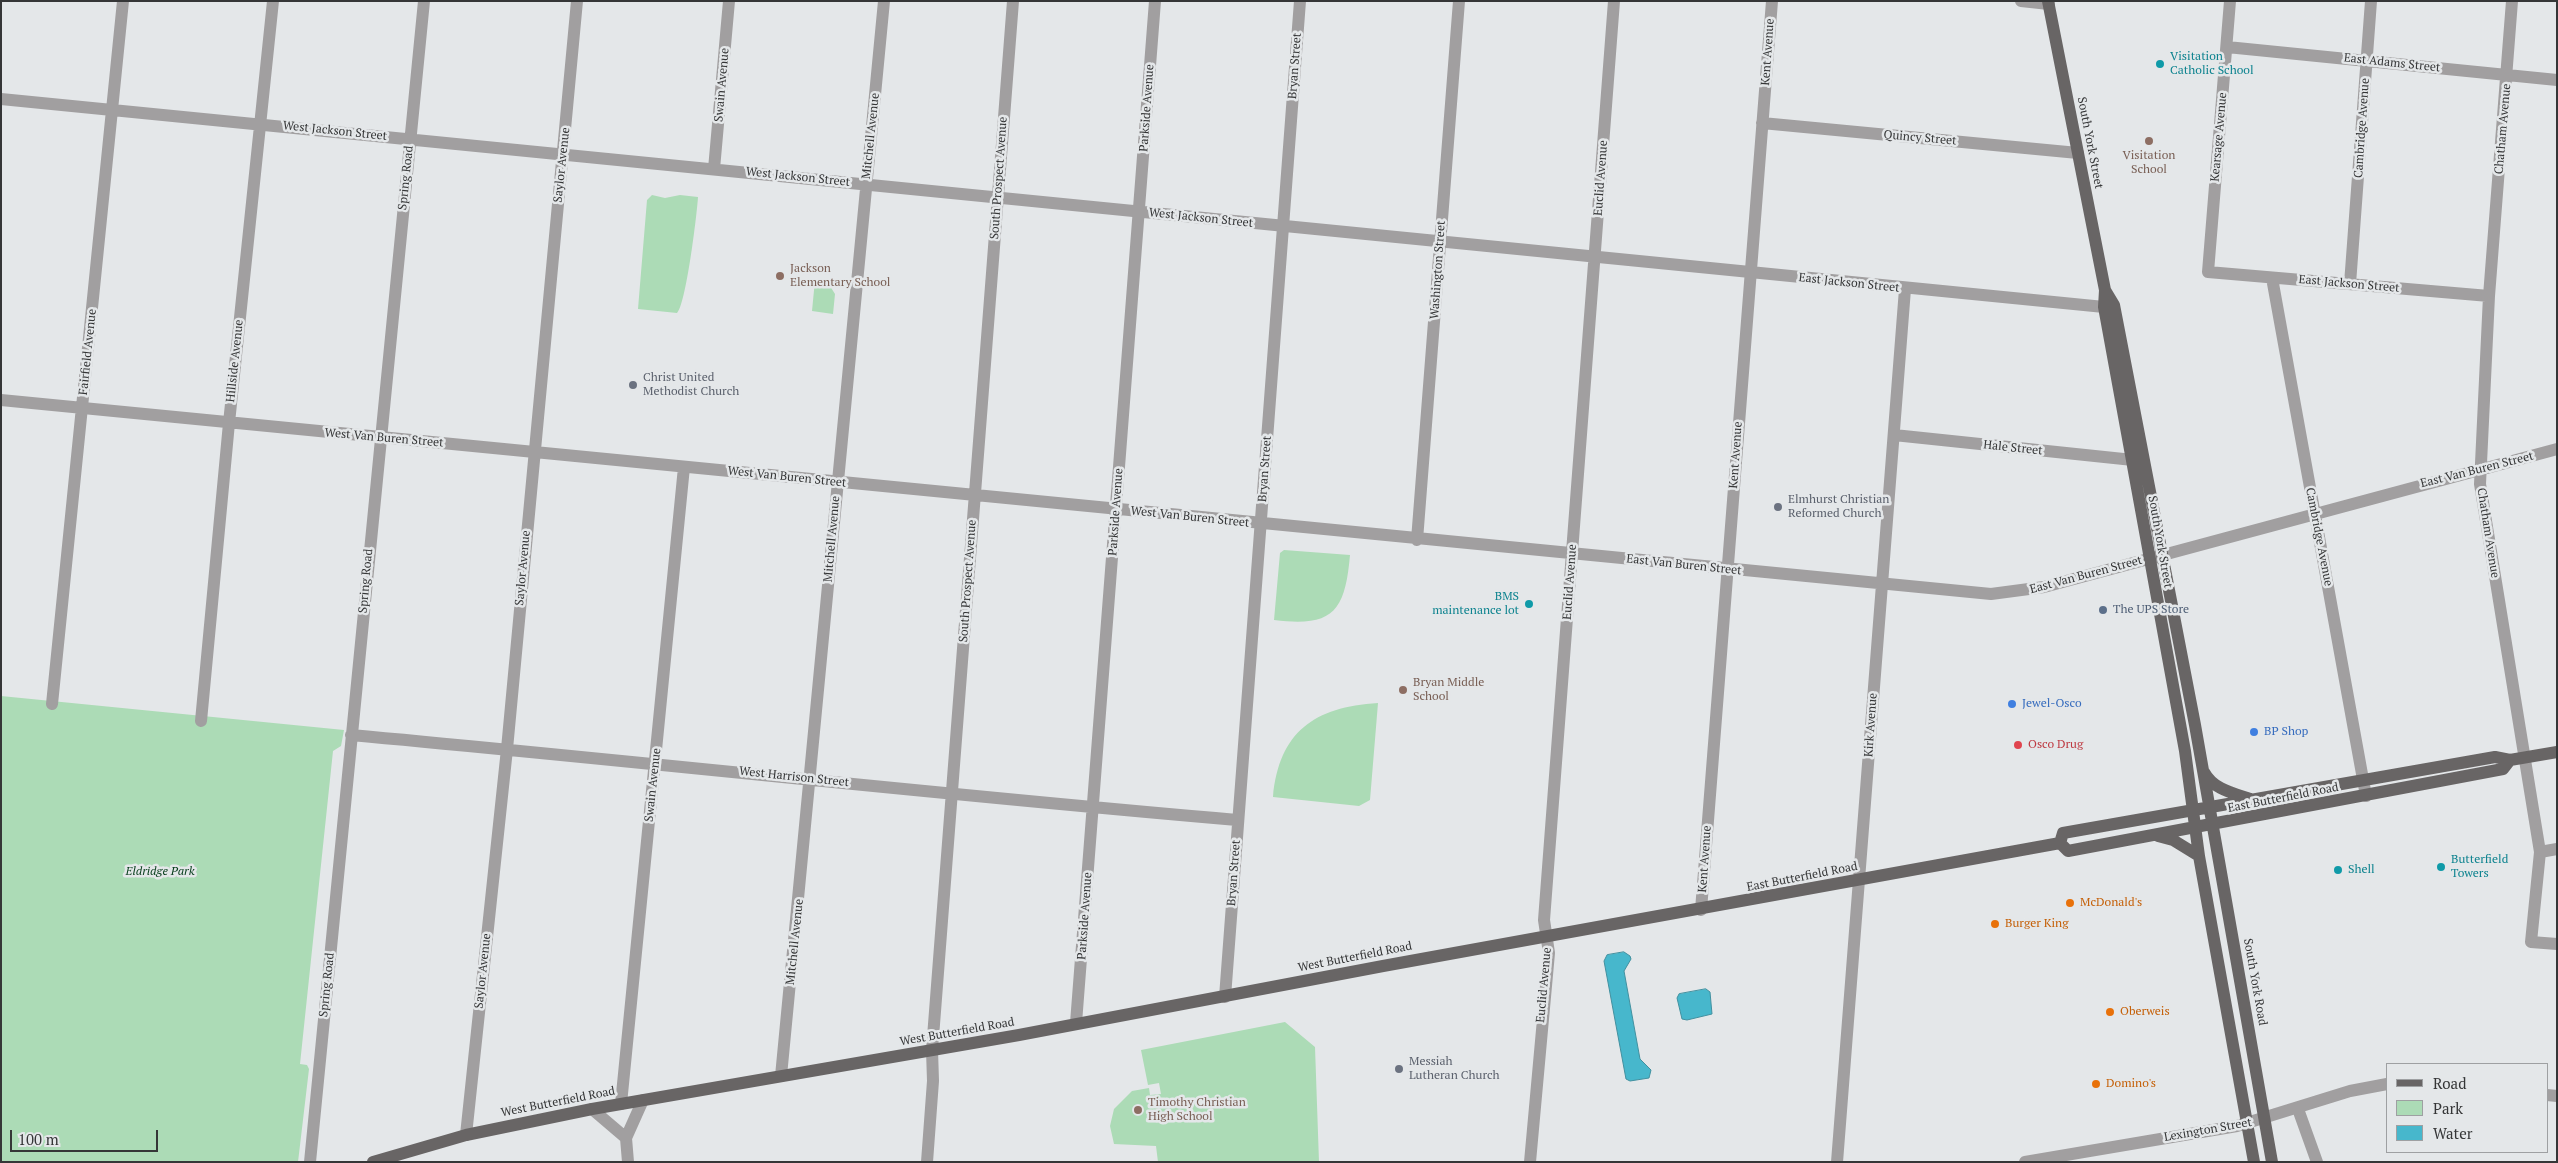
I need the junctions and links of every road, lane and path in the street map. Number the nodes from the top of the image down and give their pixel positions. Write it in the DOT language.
graph roads {
  1 [pos="123,1"];
  2 [pos="272,1"];
  3 [pos="424,1"];
  4 [pos="577,1"];
  5 [pos="729,1"];
  6 [pos="884,1"];
  7 [pos="1012,1"];
  8 [pos="1155,1"];
  9 [pos="1300,1"];
  10 [pos="1459,1"];
  11 [pos="1614,1"];
  12 [pos="1772,1"];
  13 [pos="2021,1"];
  14 [pos="2230,1"];
  15 [pos="2371,1"];
  16 [pos="2512,1"];
  17 [pos="2048,3"];
  18 [pos="2227,47"];
  19 [pos="2367,61"];
  20 [pos="2507,75"];
  21 [pos="2557,80"];
  22 [pos="1,99"];
  23 [pos="113,109"];
  24 [pos="261,123"];
  25 [pos="1762,124"];
  26 [pos="409,140"];
  27 [pos="2078,153"];
  28 [pos="563,154"];
  29 [pos="714,169"];
  30 [pos="866,184"];
  31 [pos="998,197"];
  32 [pos="1139,211"];
  33 [pos="1283,226"];
  34 [pos="1440,242"];
  35 [pos="1595,257"];
  36 [pos="2208,272"];
  37 [pos="1751,273"];
  38 [pos="2272,278"];
  39 [pos="2350,284"];
  40 [pos="1905,288"];
  41 [pos="2105,290"];
  42 [pos="2489,296"];
  43 [pos="2104,307"];
  44 [pos="1,400"];
  45 [pos="82,407"];
  46 [pos="229,423"];
  47 [pos="1894,435"];
  48 [pos="380,438"];
  49 [pos="2557,449"];
  50 [pos="533,452"];
  51 [pos="2133,460"];
  52 [pos="684,467"];
  53 [pos="2480,470"];
  54 [pos="837,482"];
  55 [pos="975,496"];
  56 [pos="1116,510"];
  57 [pos="2314,513"];
  58 [pos="1261,524"];
  59 [pos="1417,540"];
  60 [pos="1572,554"];
  61 [pos="2161,554"];
  62 [pos="2148,558"];
  63 [pos="1728,569"];
  64 [pos="1882,585"];
  65 [pos="52,704"];
  66 [pos="201,721"];
  67 [pos="351,735"];
  68 [pos="507,749"];
  69 [pos="2557,752"];
  70 [pos="2526,757"];
  71 [pos="2510,760"];
  72 [pos="655,764"];
  73 [pos="2204,771"];
  74 [pos="811,778"];
  75 [pos="2363,779"];
  76 [pos="952,794"];
  77 [pos="2366,796"];
  78 [pos="2250,799"];
  79 [pos="2210,806"];
  80 [pos="1093,808"];
  81 [pos="2193,809"];
  82 [pos="1237,820"];
  83 [pos="2213,825"];
  84 [pos="2196,828"];
  85 [pos="2155,836"];
  86 [pos="2060,843"];
  87 [pos="2557,849"];
  88 [pos="2540,852"];
  89 [pos="2199,856"];
  90 [pos="1860,880"];
  91 [pos="1701,910"];
  92 [pos="1548,936"];
  93 [pos="2557,944"];
  94 [pos="1225,997"];
  95 [pos="1076,1023"];
  96 [pos="932,1050"];
  97 [pos="781,1076"];
  98 [pos="2386,1084"];
  99 [pos="643,1100"];
  100 [pos="621,1104"];
  101 [pos="592,1109"];
  102 [pos="2298,1109"];
  103 [pos="2265,1119"];
  104 [pos="2248,1123"];
  105 [pos="466,1135"];
  106 [pos="626,1138"];
  107 [pos="2045,1160"];
  108 [pos="310,1162"];
  109 [pos="373,1162"];
  110 [pos="628,1162"];
  111 [pos="927,1162"];
  112 [pos="1530,1162"];
  113 [pos="1837,1162"];
  114 [pos="2025,1162"];
  115 [pos="2254,1162"];
  116 [pos="2272,1162"];
  117 [pos="2317,1162"];
  1 -- 23 [label="street, Fairfield Avenue"];
  2 -- 24 [label="street, Hillside Avenue"];
  3 -- 26 [label="street, Spring Road"];
  4 -- 28 [label="street, Saylor Avenue"];
  5 -- 29 [label="street, Swain Avenue"];
  6 -- 30 [label="street, Mitchell Avenue"];
  7 -- 31 [label="street, South Prospect Avenue"];
  8 -- 32 [label="street, Parkside Avenue"];
  9 -- 33 [label="street, Bryan Street"];
  10 -- 34 [label="street, Washington Street"];
  11 -- 35 [label="street, Euclid Avenue"];
  12 -- 25 [label="street, Kent Avenue"];
  13 -- 17 [label="street"];
  14 -- 18 [label="street, Kearsage Avenue"];
  15 -- 19 [label="street, Cambridge Avenue"];
  16 -- 20 [label="street, Chatham Avenue"];
  17 -- 27 [label="main road, South York Street"];
  18 -- 19 [label="street, East Adams Street"];
  18 -- 36 [label="street, Kearsage Avenue"];
  19 -- 20 [label="street, East Adams Street"];
  19 -- 39 [label="street, Cambridge Avenue"];
  20 -- 21 [label="street, East Adams Street"];
  20 -- 42 [label="street, Chatham Avenue"];
  22 -- 23 [label="street, West Jackson Street"];
  23 -- 24 [label="street, West Jackson Street"];
  23 -- 45 [label="street, Fairfield Avenue"];
  24 -- 26 [label="street, West Jackson Street"];
  24 -- 46 [label="street, Hillside Avenue"];
  25 -- 27 [label="street, Quincy Street"];
  25 -- 37 [label="street, Kent Avenue"];
  26 -- 28 [label="street, West Jackson Street"];
  26 -- 48 [label="street, Spring Road"];
  27 -- 41 [label="main road, South York Street"];
  28 -- 29 [label="street, West Jackson Street"];
  28 -- 50 [label="street, Saylor Avenue"];
  29 -- 30 [label="street, West Jackson Street"];
  30 -- 31 [label="street, West Jackson Street"];
  30 -- 54 [label="street, Mitchell Avenue"];
  31 -- 32 [label="street, West Jackson Street"];
  31 -- 55 [label="street, South Prospect Avenue"];
  32 -- 33 [label="street, West Jackson Street"];
  32 -- 56 [label="street, Parkside Avenue"];
  33 -- 34 [label="street, West Jackson Street"];
  33 -- 58 [label="street, Bryan Street"];
  34 -- 35 [label="street, West Jackson Street"];
  34 -- 59 [label="street, Washington Street"];
  35 -- 37 [label="street, East Jackson Street"];
  35 -- 60 [label="street, Euclid Avenue"];
  36 -- 38 [label="street, East Jackson Street"];
  37 -- 40 [label="street, East Jackson Street"];
  37 -- 63 [label="street, Kent Avenue"];
  38 -- 39 [label="street, East Jackson Street"];
  38 -- 57 [label="street, Cambridge Avenue"];
  39 -- 42 [label="street, East Jackson Street"];
  40 -- 43 [label="street, East Jackson Street"];
  40 -- 47 [label="street, Kirk Avenue"];
  41 -- 43 [label="main road, South York Street"];
  41 -- 61 [label="main road, South York Street"];
  42 -- 53 [label="street, Chatham Avenue"];
  43 -- 51 [label="main road, South York Street"];
  44 -- 45 [label="street, West Van Buren Street"];
  45 -- 46 [label="street, West Van Buren Street"];
  45 -- 65 [label="street, Fairfield Avenue"];
  46 -- 48 [label="street, West Van Buren Street"];
  46 -- 66 [label="street, Hillside Avenue"];
  47 -- 51 [label="street, Hale Street"];
  47 -- 64 [label="street, Kirk Avenue"];
  48 -- 50 [label="street, West Van Buren Street"];
  48 -- 67 [label="street, Spring Road"];
  49 -- 53 [label="street, East Van Buren Street"];
  50 -- 52 [label="street, West Van Buren Street"];
  50 -- 68 [label="street, Saylor Avenue"];
  51 -- 62 [label="main road, South York Street"];
  52 -- 54 [label="street, West Van Buren Street"];
  52 -- 72 [label="street, Swain Avenue"];
  53 -- 57 [label="street, East Van Buren Street"];
  53 -- 70 [label="street, Chatham Avenue"];
  54 -- 55 [label="street, West Van Buren Street"];
  54 -- 74 [label="street, Mitchell Avenue"];
  55 -- 56 [label="street, West Van Buren Street"];
  55 -- 76 [label="street, South Prospect Avenue"];
  56 -- 58 [label="street, West Van Buren Street"];
  56 -- 80 [label="street, Parkside Avenue"];
  57 -- 61 [label="street, East Van Buren Street"];
  57 -- 75 [label="street, Cambridge Avenue"];
  58 -- 59 [label="street, West Van Buren Street"];
  58 -- 82 [label="street, Bryan Street"];
  59 -- 60 [label="street, West Van Buren Street"];
  60 -- 63 [label="street, East Van Buren Street"];
  60 -- 92 [label="street, Euclid Avenue"];
  61 -- 62 [label="street, East Van Buren Street"];
  61 -- 73 [label="main road, South York Street"];
  62 -- 64 [label="street, East Van Buren Street"];
  62 -- 81 [label="main road, South York Street"];
  63 -- 64 [label="street, East Van Buren Street"];
  63 -- 91 [label="street, Kent Avenue"];
  64 -- 90 [label="street, Kirk Avenue"];
  67 -- 68 [label="street, West Harrison Street"];
  67 -- 108 [label="street, Spring Road"];
  68 -- 72 [label="street, West Harrison Street"];
  68 -- 105 [label="street, Saylor Avenue"];
  69 -- 70 [label="main road, East Butterfield Road"];
  70 -- 71 [label="main road, East Butterfield Road"];
  70 -- 88 [label="street, Chatham Avenue"];
  71 -- 75 [label="main road, East Butterfield Road"];
  71 -- 77 [label="main road, East Butterfield Road"];
  72 -- 74 [label="street, West Harrison Street"];
  72 -- 100 [label="street, Swain Avenue"];
  73 -- 78 [label="main road"];
  73 -- 79 [label="main road, South York Street"];
  74 -- 76 [label="street, West Harrison Street"];
  74 -- 97 [label="street, Mitchell Avenue"];
  75 -- 77 [label="street, Cambridge Avenue"];
  75 -- 78 [label="main road, East Butterfield Road"];
  76 -- 80 [label="street, West Harrison Street"];
  76 -- 96 [label="street, South Prospect Avenue"];
  77 -- 83 [label="main road, East Butterfield Road"];
  78 -- 79 [label="main road, East Butterfield Road"];
  79 -- 81 [label="main road, East Butterfield Road"];
  79 -- 83 [label="main road, South York Road"];
  80 -- 82 [label="street, West Harrison Street"];
  80 -- 95 [label="street, Parkside Avenue"];
  81 -- 84 [label="main road, South York Street"];
  81 -- 86 [label="main road, East Butterfield Road"];
  82 -- 94 [label="street, Bryan Street"];
  83 -- 84 [label="main road, East Butterfield Road"];
  83 -- 103 [label="main road, South York Road"];
  84 -- 85 [label="main road, East Butterfield Road"];
  84 -- 89 [label="main road"];
  85 -- 86 [label="main road, East Butterfield Road"];
  85 -- 89 [label="main road"];
  86 -- 90 [label="main road, East Butterfield Road"];
  87 -- 88 [label="street"];
  88 -- 93 [label="street, Chatham Avenue"];
  89 -- 104 [label="main road"];
  90 -- 91 [label="main road, East Butterfield Road"];
  90 -- 113 [label="street, Kirk Avenue"];
  91 -- 92 [label="main road, East Butterfield Road"];
  92 -- 94 [label="main road, West Butterfield Road"];
  92 -- 112 [label="street, Euclid Avenue"];
  94 -- 95 [label="main road, West Butterfield Road"];
  95 -- 96 [label="main road, West Butterfield Road"];
  96 -- 97 [label="main road, West Butterfield Road"];
  96 -- 111 [label="street, South Prospect Avenue"];
  97 -- 99 [label="main road, West Butterfield Road"];
  98 -- 102 [label="street, Lexington Street"];
  99 -- 100 [label="main road, West Butterfield Road"];
  99 -- 106 [label="street"];
  100 -- 101 [label="main road, West Butterfield Road"];
  101 -- 105 [label="main road, West Butterfield Road"];
  101 -- 106 [label="street"];
  102 -- 103 [label="street, Lexington Street"];
  102 -- 117 [label="street"];
  103 -- 104 [label="street, Lexington Street"];
  103 -- 116 [label="main road, South York Road"];
  104 -- 107 [label="street, Lexington Street"];
  104 -- 115 [label="main road"];
  105 -- 109 [label="main road, West Butterfield Road"];
  106 -- 110 [label="street"];
  107 -- 114 [label="street, Lexington Street"];
}
